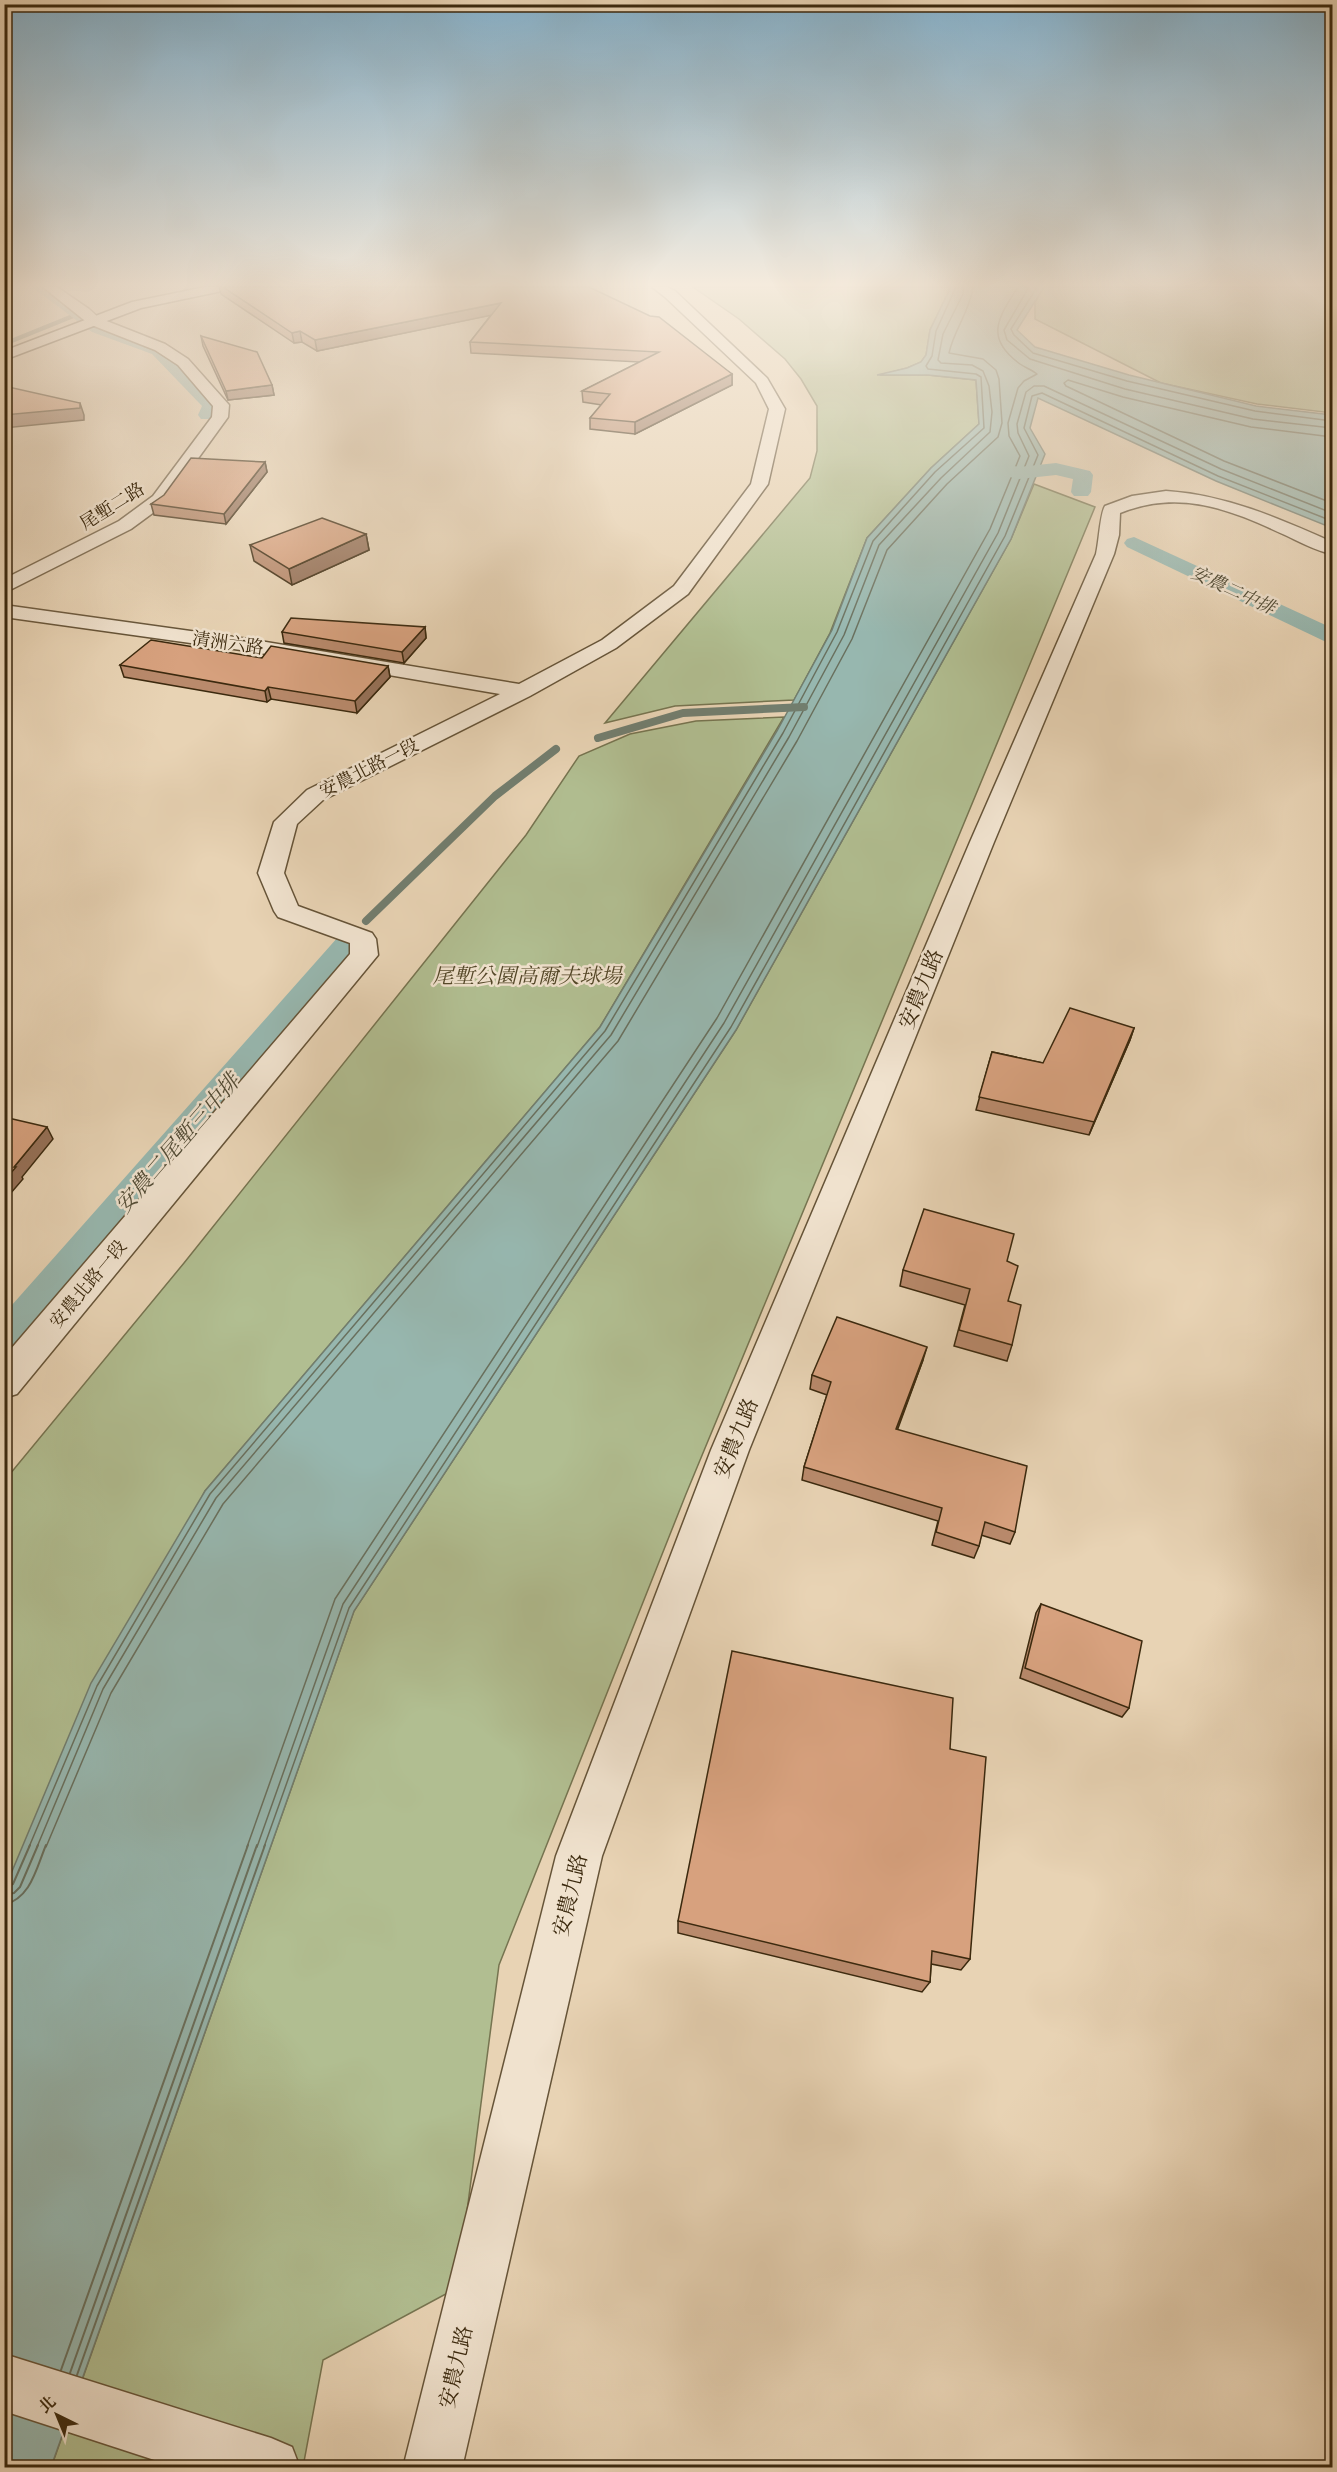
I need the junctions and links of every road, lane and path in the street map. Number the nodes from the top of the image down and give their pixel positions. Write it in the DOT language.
graph roads {
  1 [pos="219,402"];
  2 [pos="773,402"];
  3 [pos="1332,549"];
  4 [pos="4,587"];
  5 [pos="4,611"];
  6 [pos="522,691"];
  7 [pos="4,1383"];
  8 [pos="4,2382"];
  9 [pos="271,2468"];
  10 [pos="432,2468"];
  1 -- 4 [label="street, 尾塹二路"];
  2 -- 6 [label="street, 安農北路一段"];
  3 -- 10 [label="street, 安農九路"];
  5 -- 6 [label="street, 清洲六路"];
  6 -- 7 [label="street, 安農北路一段"];
  8 -- 9 [label="street"];
}
